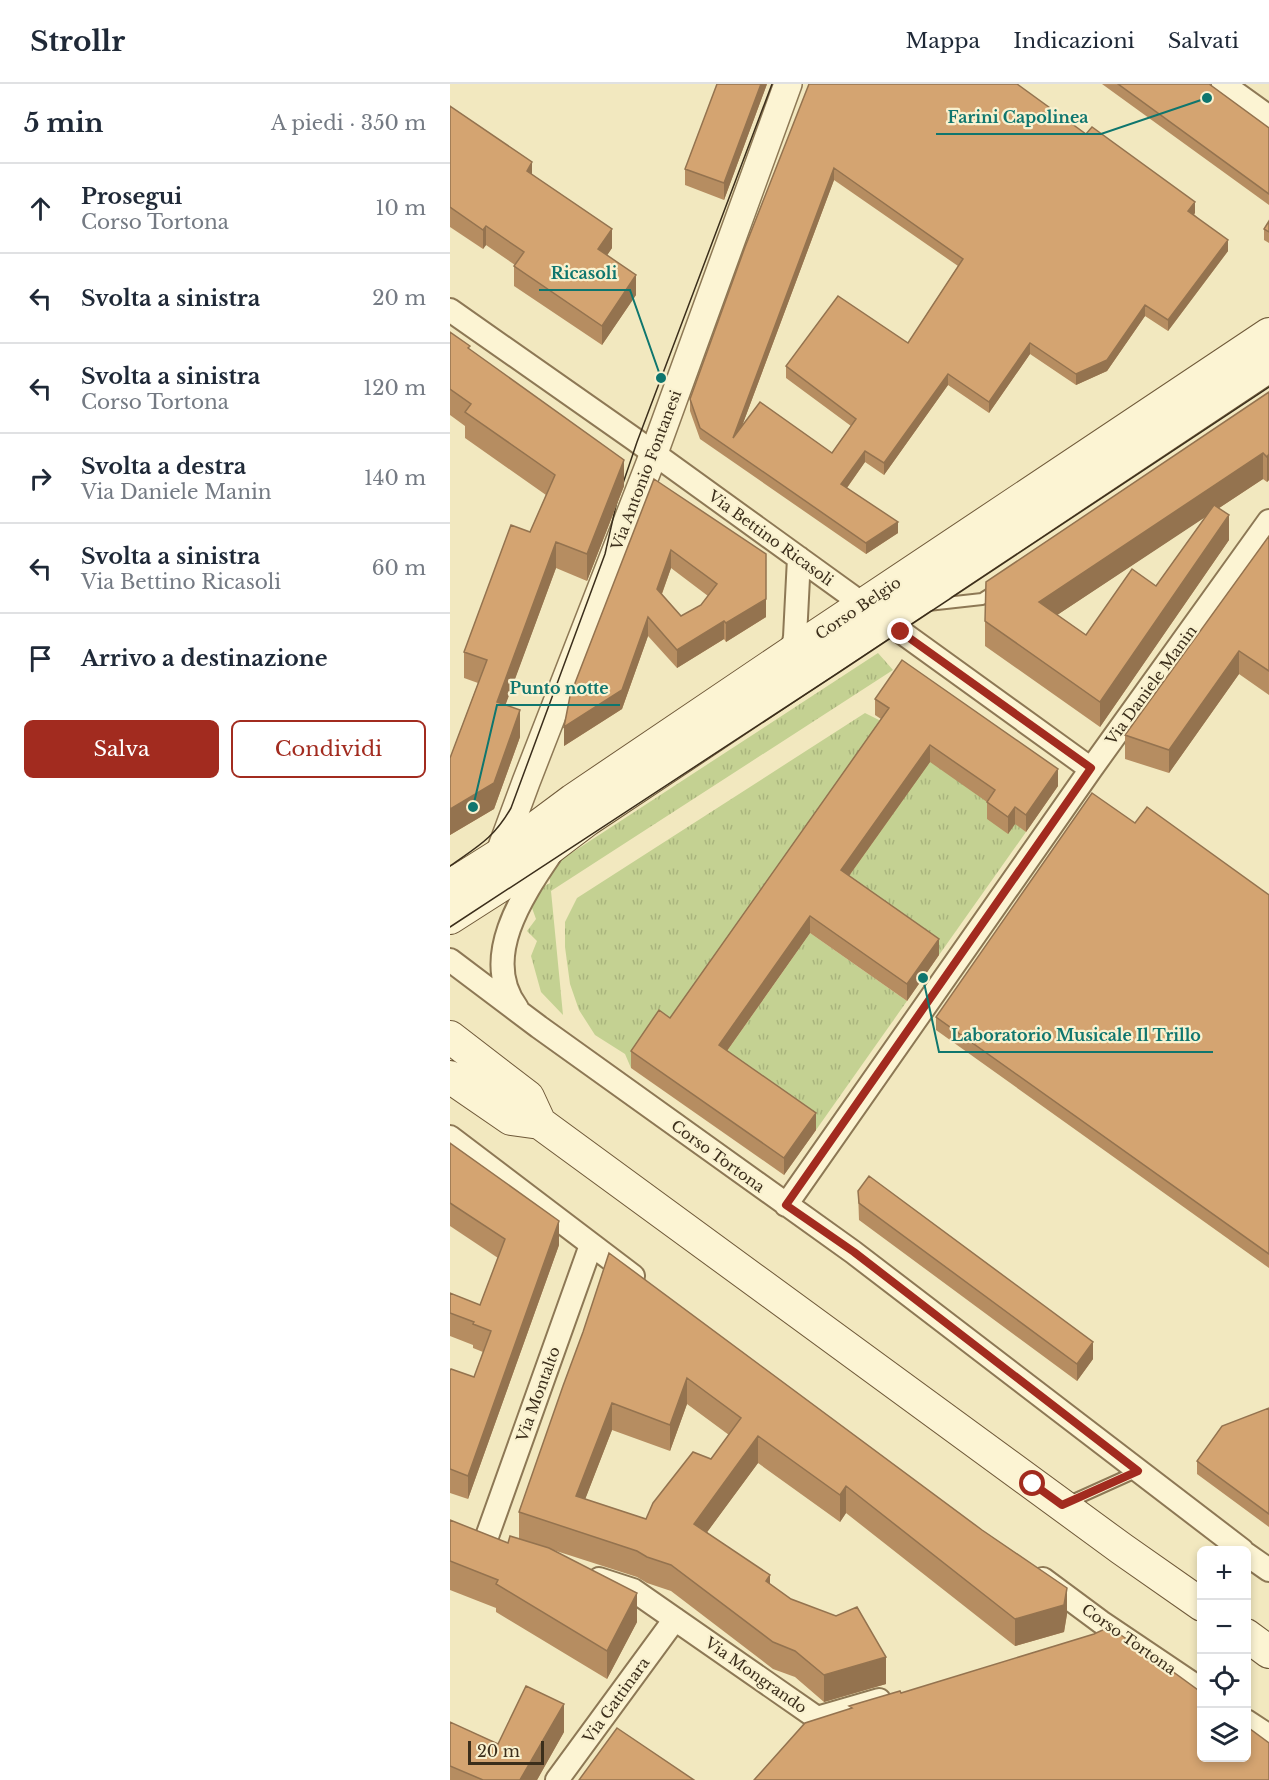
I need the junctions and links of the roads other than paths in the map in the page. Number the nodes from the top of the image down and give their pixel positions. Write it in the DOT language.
graph roads {
  1 [pos="788,84"];
  2 [pos="1223,84"];
  3 [pos="1269,117"];
  4 [pos="450,310"];
  5 [pos="1269,334"];
  6 [pos="1269,366"];
  7 [pos="654,453"];
  8 [pos="1269,521"];
  9 [pos="799,558"];
  10 [pos="1005,584"];
  11 [pos="885,611"];
  12 [pos="792,652"];
  13 [pos="1091,768"];
  14 [pos="562,839"];
  15 [pos="499,855"];
  16 [pos="450,886"];
  17 [pos="450,918"];
  18 [pos="450,960"];
  19 [pos="522,1014"];
  20 [pos="450,1037"];
  21 [pos="450,1077"];
  22 [pos="540,1123"];
  23 [pos="450,1137"];
  24 [pos="786,1205"];
  25 [pos="591,1245"];
  26 [pos="649,1288"];
  27 [pos="1138,1471"];
  28 [pos="1062,1505"];
  29 [pos="486,1542"];
  30 [pos="1236,1546"];
  31 [pos="1251,1557"];
  32 [pos="1024,1565"];
  33 [pos="1269,1570"];
  34 [pos="580,1573"];
  35 [pos="1192,1594"];
  36 [pos="675,1619"];
  37 [pos="1251,1639"];
  38 [pos="1269,1652"];
  39 [pos="1197,1687"];
  40 [pos="897,1695"];
  41 [pos="1251,1724"];
  42 [pos="1269,1736"];
  43 [pos="557,1780"];
  1 -- 7 [label="street, Via Antonio Fontanesi"];
  2 -- 3 [label="street"];
  4 -- 7 [label="street, Via Bettino Ricasoli"];
  5 -- 11 [label="main road, Corso Belgio"];
  6 -- 11 [label="main road, Corso Belgio"];
  7 -- 9 [label="street, Via Bettino Ricasoli"];
  7 -- 15 [label="street, Via Antonio Fontanesi"];
  8 -- 13 [label="street, Via Daniele Manin"];
  9 -- 11 [label="street, Via Bettino Ricasoli"];
  9 -- 12 [label="street"];
  10 -- 11 [label="lane, Corso Belgio"];
  11 -- 12 [label="main road, Corso Belgio"];
  11 -- 13 [label="street, Via Bettino Ricasoli"];
  11 -- 14 [label="main road, Corso Belgio"];
  12 -- 15 [label="main road, Corso Belgio"];
  13 -- 24 [label="street, Via Daniele Manin"];
  14 -- 17 [label="main road, Corso Belgio"];
  14 -- 19 [label="street"];
  15 -- 16 [label="main road, Corso Belgio"];
  18 -- 19 [label="street, Corso Tortona"];
  19 -- 24 [label="street, Corso Tortona"];
  20 -- 22 [label="main road"];
  21 -- 22 [label="main road"];
  22 -- 28 [label="main road"];
  23 -- 25 [label="street"];
  24 -- 27 [label="street, Corso Tortona"];
  25 -- 26 [label="street"];
  25 -- 29 [label="street, Via Montalto"];
  27 -- 28 [label="lane"];
  27 -- 30 [label="street, Corso Tortona"];
  28 -- 35 [label="main road"];
  31 -- 33 [label="street, Corso Tortona"];
  32 -- 39 [label="street, Corso Tortona"];
  34 -- 36 [label="street, Via Mongrando"];
  36 -- 40 [label="street, Via Mongrando"];
  36 -- 43 [label="street, Via Gattinara"];
  37 -- 38 [label="main road"];
  41 -- 42 [label="street"];
}
